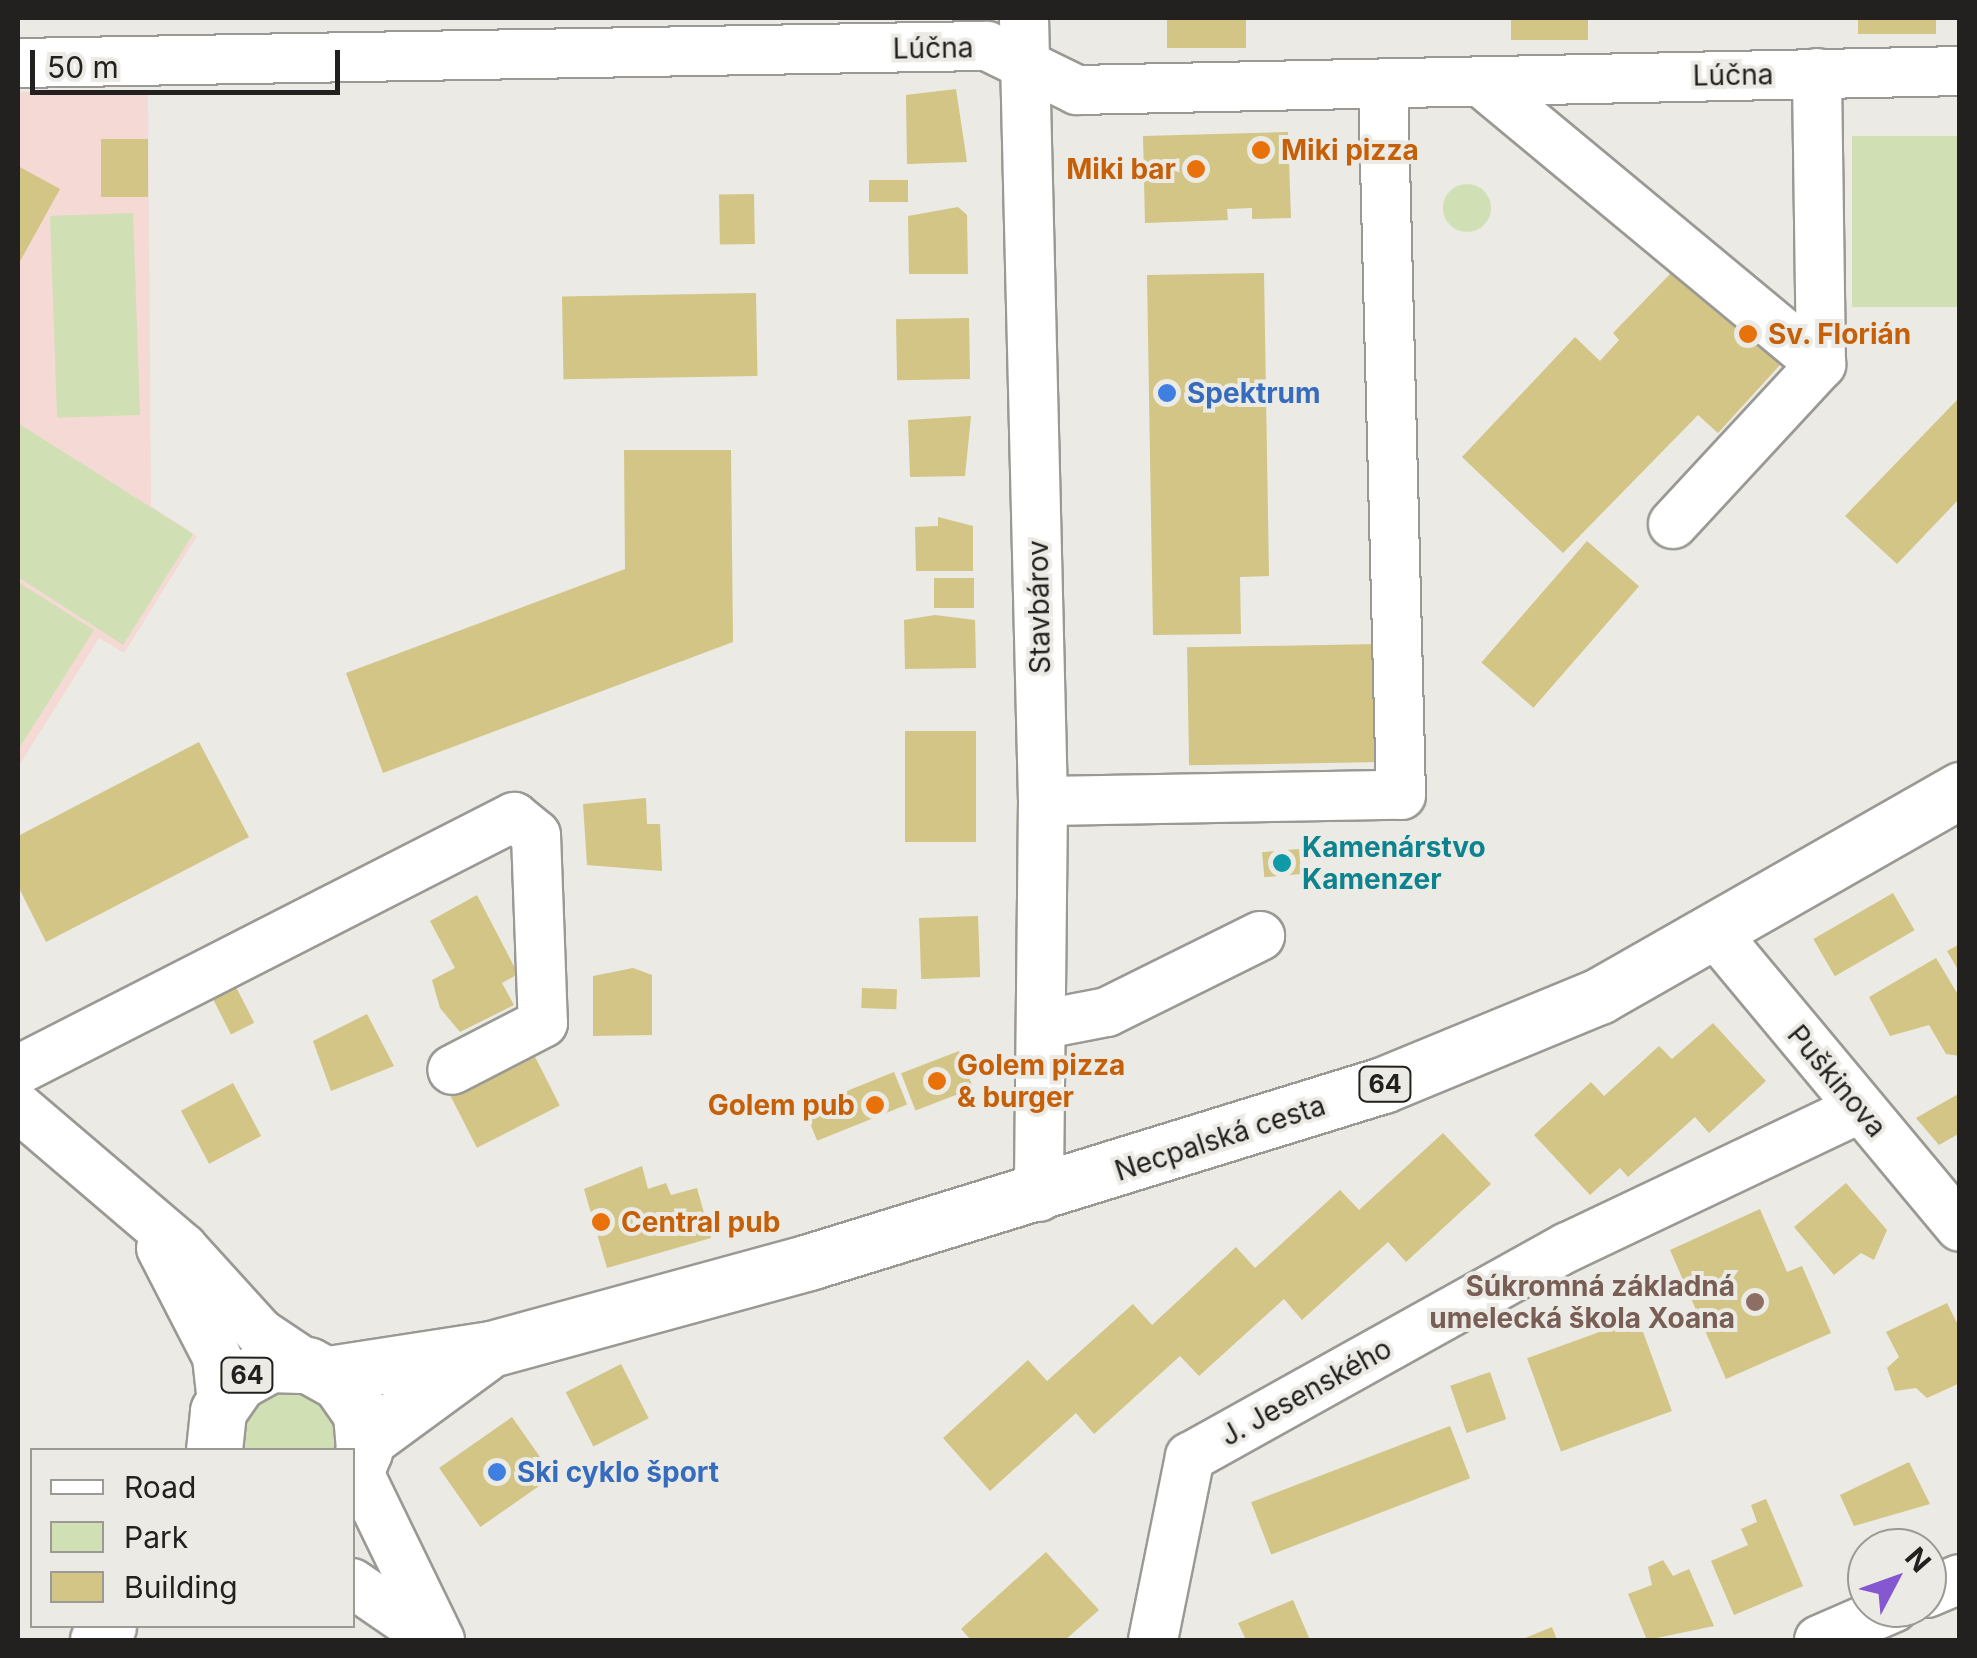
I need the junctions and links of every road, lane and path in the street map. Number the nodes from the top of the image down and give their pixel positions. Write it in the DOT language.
graph roads {
  1 [pos="1024,18"];
  2 [pos="18,64"];
  3 [pos="1026,65"];
  4 [pos="1960,71"];
  5 [pos="1817,73"];
  6 [pos="1481,82"];
  7 [pos="1383,84"];
  8 [pos="1821,364"];
  9 [pos="1672,524"];
  10 [pos="1960,790"];
  11 [pos="1043,801"];
  12 [pos="1716,934"];
  13 [pos="1260,936"];
  14 [pos="1044,1024"];
  15 [pos="18,1070"];
  16 [pos="452,1070"];
  17 [pos="18,1107"];
  18 [pos="1860,1109"];
  19 [pos="1039,1197"];
  20 [pos="144,1214"];
  21 [pos="1960,1228"];
  22 [pos="491,1349"];
  23 [pos="319,1369"];
  24 [pos="214,1436"];
  25 [pos="358,1464"];
  26 [pos="355,1548"];
  27 [pos="355,1584"];
  28 [pos="412,1590"];
  29 [pos="1847,1628"];
  30 [pos="1164,1636"];
  31 [pos="438,1640"];
  32 [pos="1818,1640"];
  1 -- 3 [label="street, Stavbárov"];
  2 -- 3 [label="street, Lúčna"];
  3 -- 7 [label="street, Lúčna"];
  3 -- 11 [label="street, Stavbárov"];
  4 -- 5 [label="street, Lúčna"];
  5 -- 6 [label="street, Lúčna"];
  5 -- 8 [label="street"];
  6 -- 7 [label="street, Lúčna"];
  6 -- 8 [label="street"];
  7 -- 11 [label="street"];
  8 -- 9 [label="street"];
  10 -- 12 [label="main road, Necpalská cesta / 64"];
  11 -- 14 [label="street, Stavbárov"];
  12 -- 18 [label="street, Puškinova"];
  12 -- 19 [label="main road, Necpalská cesta / 64"];
  13 -- 14 [label="street"];
  14 -- 19 [label="street, Stavbárov"];
  15 -- 16 [label="street"];
  17 -- 20 [label="street"];
  18 -- 21 [label="street, Puškinova"];
  18 -- 30 [label="street, J. Jesenského"];
  19 -- 22 [label="main road, Necpalská cesta / 64"];
  20 -- 23 [label="street"];
  20 -- 24 [label="street"];
  22 -- 23 [label="main road, Necpalská cesta / 64"];
  22 -- 25 [label="main road, Necpalská cesta / 64"];
  23 -- 24 [label="main road, 64"];
  23 -- 25 [label="main road"];
  25 -- 28 [label="street"];
  26 -- 28 [label="street"];
  27 -- 31 [label="street"];
  28 -- 31 [label="street"];
  29 -- 32 [label="street"];
}
